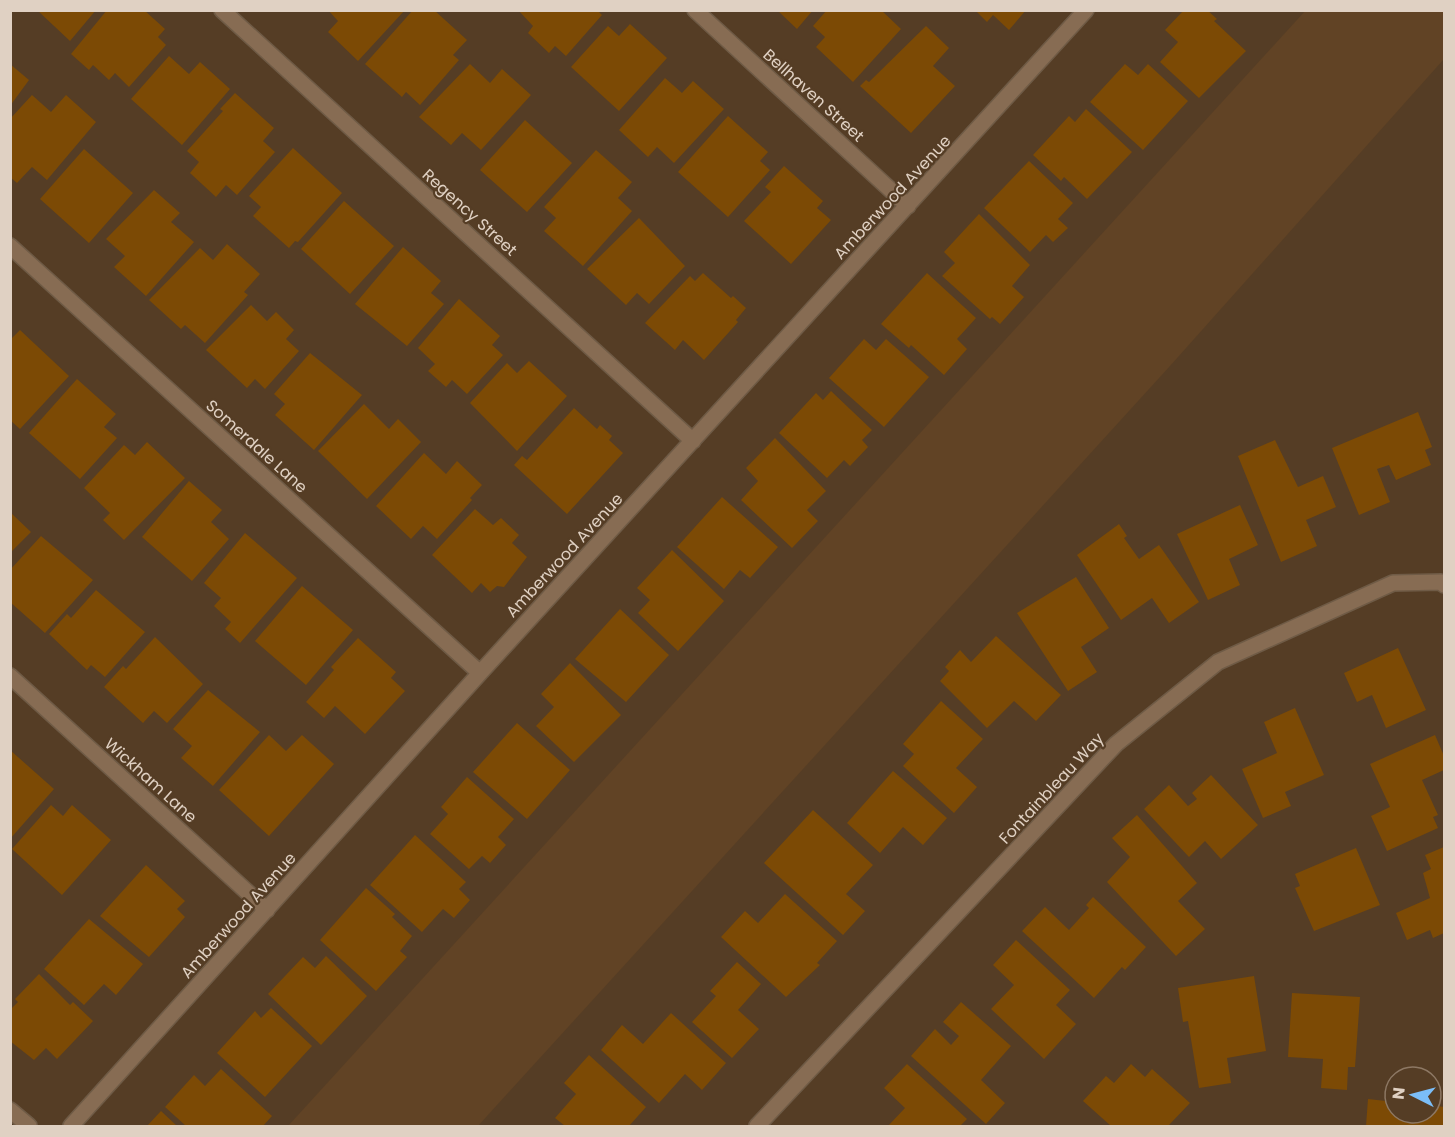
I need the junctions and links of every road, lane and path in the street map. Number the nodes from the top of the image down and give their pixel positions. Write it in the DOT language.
graph roads {
  1 [pos="222,10"];
  2 [pos="695,10"];
  3 [pos="1086,10"];
  4 [pos="908,206"];
  5 [pos="10,246"];
  6 [pos="693,441"];
  7 [pos="1443,584"];
  8 [pos="480,673"];
  9 [pos="10,676"];
  10 [pos="267,910"];
  11 [pos="10,1110"];
  12 [pos="28,1126"];
  13 [pos="71,1126"];
  14 [pos="757,1126"];
  1 -- 6 [label="street, Regency Street"];
  2 -- 4 [label="street, Bellhaven Street"];
  3 -- 4 [label="street, Amberwood Avenue"];
  4 -- 6 [label="street, Amberwood Avenue"];
  5 -- 8 [label="street, Somerdale Lane"];
  6 -- 8 [label="street, Amberwood Avenue"];
  7 -- 14 [label="street, Fontainbleau Way"];
  8 -- 10 [label="street, Amberwood Avenue"];
  9 -- 10 [label="street, Wickham Lane"];
  10 -- 13 [label="street, Amberwood Avenue"];
  11 -- 12 [label="street"];
}
